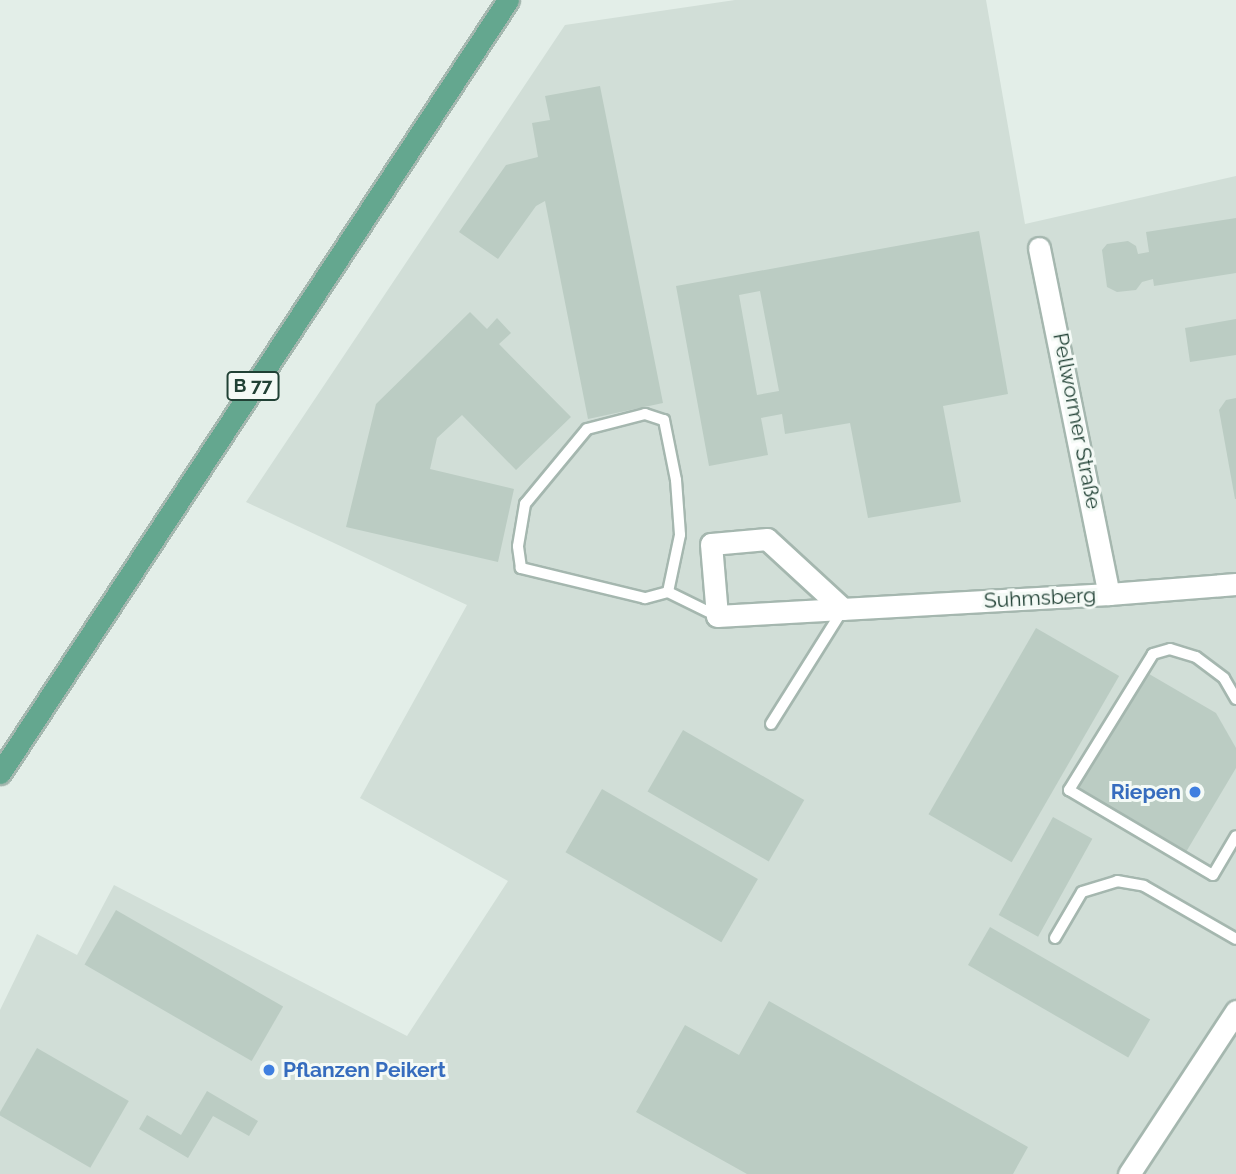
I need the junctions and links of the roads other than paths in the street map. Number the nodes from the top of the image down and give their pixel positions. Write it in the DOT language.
graph roads {
  1 [pos="508,0"];
  2 [pos="1039,248"];
  3 [pos="1236,584"];
  4 [pos="668,593"];
  5 [pos="1109,594"];
  6 [pos="843,609"];
  7 [pos="717,616"];
  8 [pos="1236,699"];
  9 [pos="771,724"];
  10 [pos="0,773"];
  11 [pos="1236,836"];
  12 [pos="1055,938"];
  13 [pos="1236,939"];
  14 [pos="1236,1011"];
  15 [pos="1129,1174"];
  1 -- 10 [label="main road, B 77"];
  2 -- 5 [label="street, Pellwormer Straße"];
  3 -- 5 [label="street, Suhmsberg"];
  4 -- 4 [label="lane"];
  4 -- 7 [label="lane"];
  5 -- 6 [label="street, Suhmsberg"];
  6 -- 7 [label="street, Suhmsberg"];
  6 -- 7 [label="street"];
  6 -- 9 [label="lane"];
  8 -- 11 [label="lane"];
  12 -- 13 [label="lane"];
  14 -- 15 [label="street"];
}
